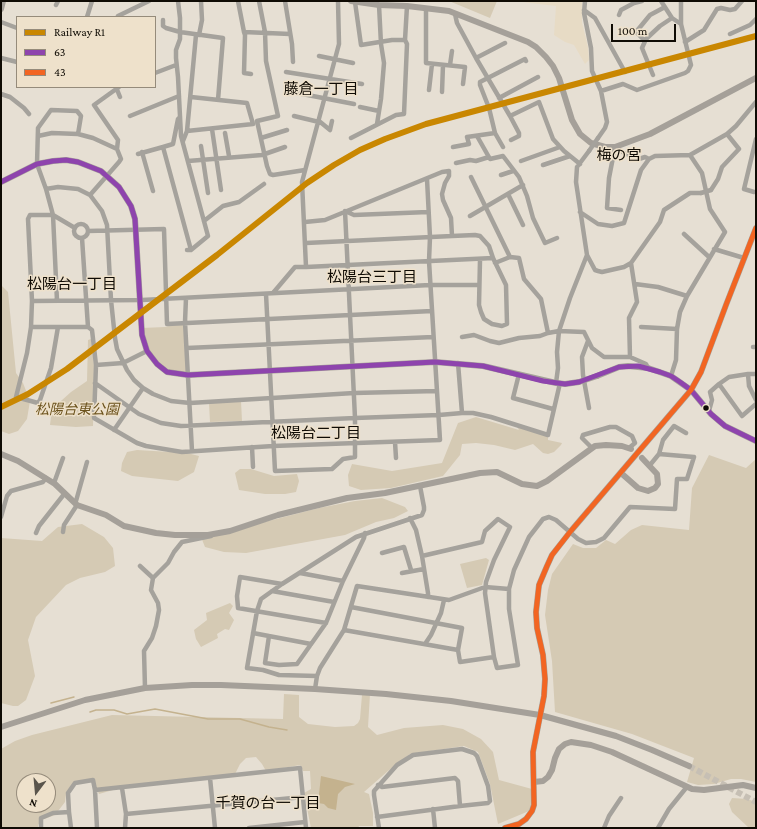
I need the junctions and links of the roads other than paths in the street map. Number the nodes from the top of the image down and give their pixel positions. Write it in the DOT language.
graph roads {
  1 [pos="3,1"];
  2 [pos="92,1"];
  3 [pos="149,1"];
  4 [pos="178,1"];
  5 [pos="200,1"];
  6 [pos="238,1"];
  7 [pos="259,1"];
  8 [pos="285,1"];
  9 [pos="338,1"];
  10 [pos="353,1"];
  11 [pos="585,1"];
  12 [pos="642,1"];
  13 [pos="661,1"];
  14 [pos="681,1"];
  15 [pos="742,1"];
  16 [pos="379,5"];
  17 [pos="407,6"];
  18 [pos="665,7"];
  19 [pos="1,9"];
  20 [pos="426,9"];
  21 [pos="584,10"];
  22 [pos="126,12"];
  23 [pos="455,14"];
  24 [pos="619,15"];
  25 [pos="87,16"];
  26 [pos="118,16"];
  27 [pos="128,16"];
  28 [pos="672,18"];
  29 [pos="756,19"];
  30 [pos="163,20"];
  31 [pos="1,22"];
  32 [pos="681,24"];
  33 [pos="16,28"];
  34 [pos="180,32"];
  35 [pos="244,32"];
  36 [pos="265,32"];
  37 [pos="290,34"];
  38 [pos="730,34"];
  39 [pos="197,35"];
  40 [pos="405,40"];
  41 [pos="645,41"];
  42 [pos="381,42"];
  43 [pos="685,42"];
  44 [pos="506,43"];
  45 [pos="452,51"];
  46 [pos="319,56"];
  47 [pos="1,58"];
  48 [pos="476,58"];
  49 [pos="334,60"];
  50 [pos="526,61"];
  51 [pos="16,62"];
  52 [pos="293,62"];
  53 [pos="353,63"];
  54 [pos="432,64"];
  55 [pos="176,65"];
  56 [pos="444,65"];
  57 [pos="450,65"];
  58 [pos="286,72"];
  59 [pos="625,72"];
  60 [pos="156,73"];
  61 [pos="251,74"];
  62 [pos="653,75"];
  63 [pos="538,77"];
  64 [pos="330,78"];
  65 [pos="487,78"];
  66 [pos="756,78"];
  67 [pos="362,84"];
  68 [pos="463,84"];
  69 [pos="116,88"];
  70 [pos="117,88"];
  71 [pos="429,90"];
  72 [pos="601,91"];
  73 [pos="292,92"];
  74 [pos="442,92"];
  75 [pos="1,94"];
  76 [pos="179,96"];
  77 [pos="120,97"];
  78 [pos="191,97"];
  79 [pos="325,98"];
  80 [pos="498,98"];
  81 [pos="218,100"];
  82 [pos="354,104"];
  83 [pos="755,106"];
  84 [pos="360,107"];
  85 [pos="379,111"];
  86 [pos="29,114"];
  87 [pos="130,116"];
  88 [pos="294,116"];
  89 [pos="510,116"];
  90 [pos="180,117"];
  91 [pos="332,121"];
  92 [pos="319,122"];
  93 [pos="377,124"];
  94 [pos="212,129"];
  95 [pos="287,130"];
  96 [pos="187,131"];
  97 [pos="225,133"];
  98 [pos="495,133"];
  99 [pos="78,134"];
  100 [pos="727,134"];
  101 [pos="38,136"];
  102 [pos="477,136"];
  103 [pos="261,138"];
  104 [pos="351,138"];
  105 [pos="756,139"];
  106 [pos="511,140"];
  107 [pos="183,141"];
  108 [pos="201,146"];
  109 [pos="163,147"];
  110 [pos="285,147"];
  111 [pos="453,147"];
  112 [pos="560,147"];
  113 [pos="615,147"];
  114 [pos="503,148"];
  115 [pos="117,149"];
  116 [pos="264,154"];
  117 [pos="228,156"];
  118 [pos="570,156"];
  119 [pos="690,156"];
  120 [pos="489,157"];
  121 [pos="216,158"];
  122 [pos="202,159"];
  123 [pos="649,159"];
  124 [pos="188,161"];
  125 [pos="521,161"];
  126 [pos="456,163"];
  127 [pos="36,164"];
  128 [pos="580,164"];
  129 [pos="543,166"];
  130 [pos="304,170"];
  131 [pos="513,171"];
  132 [pos="500,175"];
  133 [pos="107,176"];
  134 [pos="471,177"];
  135 [pos="427,179"];
  136 [pos="1,182"];
  137 [pos="264,184"];
  138 [pos="523,185"];
  139 [pos="46,190"];
  140 [pos="221,190"];
  141 [pos="152,191"];
  142 [pos="754,192"];
  143 [pos="208,193"];
  144 [pos="508,194"];
  145 [pos="90,195"];
  146 [pos="486,206"];
  147 [pos="621,210"];
  148 [pos="345,211"];
  149 [pos="428,212"];
  150 [pos="580,212"];
  151 [pos="53,215"];
  152 [pos="470,216"];
  153 [pos="204,221"];
  154 [pos="305,222"];
  155 [pos="523,225"];
  156 [pos="75,228"];
  157 [pos="756,228"];
  158 [pos="136,229"];
  159 [pos="107,230"];
  160 [pos="88,231"];
  161 [pos="684,234"];
  162 [pos="452,236"];
  163 [pos="430,237"];
  164 [pos="82,238"];
  165 [pos="557,238"];
  166 [pos="346,240"];
  167 [pos="306,243"];
  168 [pos="714,250"];
  169 [pos="587,255"];
  170 [pos="510,257"];
  171 [pos="709,257"];
  172 [pos="744,258"];
  173 [pos="480,260"];
  174 [pos="494,260"];
  175 [pos="428,261"];
  176 [pos="631,263"];
  177 [pos="347,264"];
  178 [pos="306,267"];
  179 [pos="478,284"];
  180 [pos="635,284"];
  181 [pos="430,285"];
  182 [pos="348,289"];
  183 [pos="273,293"];
  184 [pos="266,294"];
  185 [pos="687,296"];
  186 [pos="166,298"];
  187 [pos="186,298"];
  188 [pos="111,300"];
  189 [pos="140,300"];
  190 [pos="32,301"];
  191 [pos="57,301"];
  192 [pos="86,301"];
  193 [pos="432,311"];
  194 [pos="350,315"];
  195 [pos="267,319"];
  196 [pos="185,322"];
  197 [pos="641,326"];
  198 [pos="31,327"];
  199 [pos="58,327"];
  200 [pos="88,327"];
  201 [pos="677,329"];
  202 [pos="559,331"];
  203 [pos="548,333"];
  204 [pos="433,337"];
  205 [pos="462,337"];
  206 [pos="351,341"];
  207 [pos="588,341"];
  208 [pos="268,344"];
  209 [pos="187,348"];
  210 [pos="146,351"];
  211 [pos="630,357"];
  212 [pos="435,362"];
  213 [pos="123,363"];
  214 [pos="458,363"];
  215 [pos="96,365"];
  216 [pos="352,366"];
  217 [pos="648,368"];
  218 [pos="269,370"];
  219 [pos="519,374"];
  220 [pos="748,374"];
  221 [pos="756,374"];
  222 [pos="188,375"];
  223 [pos="670,376"];
  224 [pos="95,383"];
  225 [pos="558,383"];
  226 [pos="719,384"];
  227 [pos="144,388"];
  228 [pos="691,390"];
  229 [pos="437,391"];
  230 [pos="354,393"];
  231 [pos="271,397"];
  232 [pos="756,400"];
  233 [pos="190,403"];
  234 [pos="756,404"];
  235 [pos="130,408"];
  236 [pos="589,408"];
  237 [pos="553,409"];
  238 [pos="709,411"];
  239 [pos="462,413"];
  240 [pos="439,415"];
  241 [pos="355,418"];
  242 [pos="272,422"];
  243 [pos="190,426"];
  244 [pos="114,430"];
  245 [pos="686,433"];
  246 [pos="756,441"];
  247 [pos="395,442"];
  248 [pos="356,443"];
  249 [pos="273,446"];
  250 [pos="252,447"];
  251 [pos="591,448"];
  252 [pos="630,449"];
  253 [pos="192,451"];
  254 [pos="1,454"];
  255 [pos="659,454"];
  256 [pos="63,458"];
  257 [pos="396,458"];
  258 [pos="642,458"];
  259 [pos="87,462"];
  260 [pos="650,465"];
  261 [pos="253,467"];
  262 [pos="621,473"];
  263 [pos="46,478"];
  264 [pos="54,483"];
  265 [pos="420,486"];
  266 [pos="65,493"];
  267 [pos="75,504"];
  268 [pos="1,517"];
  269 [pos="410,518"];
  270 [pos="63,532"];
  271 [pos="570,532"];
  272 [pos="36,533"];
  273 [pos="365,533"];
  274 [pos="217,534"];
  275 [pos="382,553"];
  276 [pos="422,556"];
  277 [pos="140,566"];
  278 [pos="424,568"];
  279 [pos="411,570"];
  280 [pos="300,573"];
  281 [pos="402,573"];
  282 [pos="153,578"];
  283 [pos="343,581"];
  284 [pos="282,584"];
  285 [pos="485,587"];
  286 [pos="509,589"];
  287 [pos="272,591"];
  288 [pos="428,597"];
  289 [pos="444,600"];
  290 [pos="334,602"];
  291 [pos="351,607"];
  292 [pos="257,611"];
  293 [pos="436,622"];
  294 [pos="326,623"];
  295 [pos="344,630"];
  296 [pos="253,633"];
  297 [pos="269,636"];
  298 [pos="311,644"];
  299 [pos="425,644"];
  300 [pos="458,650"];
  301 [pos="494,657"];
  302 [pos="316,676"];
  303 [pos="145,688"];
  304 [pos="315,689"];
  305 [pos="540,715"];
  306 [pos="1,727"];
  307 [pos="688,766"];
  308 [pos="210,778"];
  309 [pos="534,782"];
  310 [pos="378,785"];
  311 [pos="122,788"];
  312 [pos="686,788"];
  313 [pos="756,788"];
  314 [pos="96,790"];
  315 [pos="303,797"];
  316 [pos="621,798"];
  317 [pos="213,806"];
  318 [pos="460,806"];
  319 [pos="433,809"];
  320 [pos="69,812"];
  321 [pos="126,814"];
  322 [pos="377,817"];
  323 [pos="305,822"];
  324 [pos="41,828"];
  325 [pos="71,828"];
  326 [pos="97,828"];
  327 [pos="125,828"];
  328 [pos="215,828"];
  329 [pos="249,828"];
  330 [pos="306,828"];
  331 [pos="378,828"];
  332 [pos="435,828"];
  333 [pos="505,828"];
  334 [pos="604,828"];
  335 [pos="658,828"];
  1 -- 19 [label="street"];
  2 -- 25 [label="street"];
  3 -- 22 [label="street"];
  4 -- 34 [label="street"];
  5 -- 39 [label="street"];
  6 -- 35 [label="street"];
  7 -- 36 [label="street"];
  8 -- 37 [label="street"];
  9 -- 49 [label="street"];
  10 -- 16 [label="street"];
  10 -- 42 [label="street"];
  11 -- 21 [label="street"];
  12 -- 24 [label="street"];
  13 -- 18 [label="street"];
  14 -- 32 [label="street"];
  15 -- 43 [label="street"];
  16 -- 17 [label="street"];
  16 -- 42 [label="street"];
  17 -- 20 [label="street"];
  17 -- 40 [label="street"];
  18 -- 28 [label="street"];
  18 -- 41 [label="street"];
  20 -- 23 [label="street"];
  20 -- 54 [label="street"];
  21 -- 59 [label="street"];
  21 -- 72 [label="street"];
  22 -- 26 [label="street"];
  22 -- 27 [label="street"];
  23 -- 48 [label="street"];
  23 -- 113 [label="street"];
  28 -- 32 [label="street"];
  28 -- 41 [label="street"];
  29 -- 38 [label="street"];
  30 -- 34 [label="street"];
  31 -- 33 [label="street"];
  32 -- 43 [label="street"];
  34 -- 39 [label="street"];
  34 -- 55 [label="street"];
  35 -- 36 [label="street"];
  35 -- 61 [label="street"];
  36 -- 37 [label="street"];
  36 -- 103 [label="street"];
  37 -- 52 [label="street"];
  39 -- 78 [label="street"];
  39 -- 81 [label="street"];
  40 -- 42 [label="street"];
  40 -- 93 [label="street"];
  41 -- 62 [label="street"];
  42 -- 85 [label="street"];
  43 -- 72 [label="street"];
  44 -- 48 [label="street"];
  45 -- 57 [label="street"];
  46 -- 49 [label="street"];
  47 -- 51 [label="street"];
  48 -- 65 [label="street"];
  49 -- 53 [label="street"];
  49 -- 64 [label="street"];
  50 -- 65 [label="street"];
  54 -- 56 [label="street"];
  54 -- 71 [label="street"];
  55 -- 60 [label="street"];
  55 -- 76 [label="street"];
  56 -- 57 [label="street"];
  56 -- 74 [label="street"];
  57 -- 68 [label="street"];
  58 -- 64 [label="street"];
  63 -- 80 [label="street"];
  64 -- 67 [label="street"];
  64 -- 79 [label="street"];
  65 -- 80 [label="street"];
  65 -- 98 [label="street"];
  66 -- 113 [label="street"];
  69 -- 115 [label="street"];
  70 -- 77 [label="street"];
  72 -- 128 [label="street, bridge"];
  73 -- 79 [label="street"];
  75 -- 86 [label="street"];
  76 -- 87 [label="street"];
  76 -- 90 [label="street"];
  78 -- 81 [label="street"];
  78 -- 96 [label="street"];
  79 -- 82 [label="street"];
  79 -- 92 [label="street"];
  80 -- 89 [label="street"];
  81 -- 94 [label="street"];
  83 -- 100 [label="street"];
  84 -- 85 [label="street"];
  85 -- 93 [label="street"];
  88 -- 92 [label="street"];
  89 -- 106 [label="street"];
  89 -- 112 [label="street"];
  90 -- 107 [label="street"];
  90 -- 109 [label="street"];
  91 -- 92 [label="street"];
  92 -- 130 [label="street"];
  93 -- 104 [label="street"];
  94 -- 96 [label="street"];
  94 -- 121 [label="street"];
  95 -- 103 [label="street"];
  96 -- 107 [label="street"];
  97 -- 117 [label="street"];
  98 -- 102 [label="street"];
  98 -- 114 [label="street"];
  99 -- 101 [label="street"];
  99 -- 101 [label="street"];
  99 -- 115 [label="street"];
  100 -- 119 [label="street"];
  100 -- 176 [label="street, bridge"];
  101 -- 127 [label="street"];
  102 -- 111 [label="street"];
  102 -- 120 [label="street"];
  103 -- 116 [label="street"];
  105 -- 142 [label="street"];
  107 -- 124 [label="street"];
  108 -- 122 [label="street"];
  109 -- 141 [label="street"];
  109 -- 153 [label="street"];
  110 -- 116 [label="street"];
  112 -- 118 [label="street"];
  112 -- 125 [label="street"];
  113 -- 123 [label="street"];
  113 -- 147 [label="street"];
  115 -- 133 [label="street"];
  116 -- 117 [label="street"];
  116 -- 130 [label="street"];
  117 -- 121 [label="street"];
  118 -- 128 [label="street"];
  118 -- 129 [label="street"];
  119 -- 123 [label="street"];
  119 -- 168 [label="street"];
  120 -- 126 [label="street"];
  120 -- 131 [label="street"];
  121 -- 122 [label="street"];
  121 -- 140 [label="street"];
  122 -- 124 [label="street"];
  122 -- 143 [label="street"];
  123 -- 150 [label="street"];
  124 -- 153 [label="street"];
  127 -- 133 [label="street"];
  127 -- 136 [label="street"];
  127 -- 139 [label="street"];
  128 -- 150 [label="street"];
  130 -- 154 [label="street"];
  131 -- 132 [label="street"];
  131 -- 138 [label="street"];
  133 -- 145 [label="street"];
  133 -- 158 [label="street"];
  134 -- 146 [label="street"];
  135 -- 148 [label="street"];
  135 -- 149 [label="street"];
  135 -- 162 [label="street"];
  137 -- 153 [label="street"];
  138 -- 144 [label="street"];
  138 -- 165 [label="street"];
  139 -- 145 [label="street"];
  139 -- 151 [label="street"];
  144 -- 146 [label="street"];
  144 -- 155 [label="street"];
  145 -- 159 [label="street"];
  146 -- 152 [label="street"];
  146 -- 170 [label="street"];
  148 -- 149 [label="street"];
  148 -- 154 [label="street"];
  148 -- 166 [label="street"];
  149 -- 163 [label="street"];
  150 -- 169 [label="street"];
  151 -- 156 [label="street"];
  151 -- 190 [label="street"];
  151 -- 191 [label="street"];
  154 -- 167 [label="street"];
  156 -- 160 [label="street"];
  156 -- 164 [label="street"];
  157 -- 172 [label="street"];
  158 -- 159 [label="street"];
  158 -- 186 [label="street"];
  158 -- 189 [label="street"];
  159 -- 160 [label="street"];
  159 -- 188 [label="street"];
  160 -- 164 [label="street"];
  161 -- 171 [label="street"];
  162 -- 163 [label="street"];
  162 -- 174 [label="street"];
  163 -- 166 [label="street"];
  163 -- 175 [label="street"];
  164 -- 192 [label="street"];
  166 -- 167 [label="street"];
  166 -- 177 [label="street"];
  167 -- 178 [label="street"];
  168 -- 171 [label="street"];
  168 -- 172 [label="street"];
  169 -- 176 [label="street"];
  169 -- 202 [label="street"];
  170 -- 174 [label="street"];
  170 -- 203 [label="street"];
  171 -- 185 [label="street"];
  172 -- 228 [label="street"];
  173 -- 174 [label="street"];
  173 -- 175 [label="street"];
  173 -- 179 [label="street"];
  174 -- 179 [label="street"];
  175 -- 177 [label="street"];
  175 -- 181 [label="street"];
  176 -- 180 [label="street"];
  177 -- 178 [label="street"];
  177 -- 182 [label="street"];
  178 -- 183 [label="street"];
  179 -- 181 [label="street"];
  180 -- 185 [label="street"];
  180 -- 211 [label="street"];
  181 -- 182 [label="street"];
  181 -- 193 [label="street"];
  182 -- 183 [label="street"];
  182 -- 194 [label="street"];
  183 -- 184 [label="street"];
  184 -- 187 [label="street"];
  184 -- 195 [label="street"];
  185 -- 201 [label="street"];
  186 -- 187 [label="street"];
  186 -- 189 [label="street"];
  186 -- 196 [label="street"];
  187 -- 196 [label="street"];
  188 -- 189 [label="street"];
  188 -- 192 [label="street"];
  188 -- 213 [label="street"];
  189 -- 210 [label="street"];
  190 -- 191 [label="street"];
  190 -- 198 [label="street"];
  191 -- 192 [label="street"];
  192 -- 200 [label="street"];
  193 -- 194 [label="street"];
  193 -- 204 [label="street"];
  194 -- 195 [label="street"];
  194 -- 206 [label="street"];
  195 -- 196 [label="street"];
  195 -- 208 [label="street"];
  196 -- 209 [label="street"];
  197 -- 201 [label="street"];
  198 -- 199 [label="street"];
  198 -- 199 [label="street"];
  199 -- 200 [label="street"];
  200 -- 215 [label="street"];
  201 -- 223 [label="street"];
  202 -- 203 [label="street"];
  202 -- 207 [label="street"];
  202 -- 225 [label="street"];
  203 -- 205 [label="street"];
  204 -- 206 [label="street"];
  204 -- 212 [label="street"];
  206 -- 208 [label="street"];
  206 -- 216 [label="street"];
  207 -- 211 [label="street"];
  207 -- 236 [label="street"];
  208 -- 209 [label="street"];
  208 -- 218 [label="street"];
  209 -- 222 [label="street"];
  210 -- 213 [label="street"];
  210 -- 222 [label="street"];
  211 -- 217 [label="street"];
  212 -- 214 [label="street"];
  212 -- 216 [label="street"];
  212 -- 229 [label="street"];
  213 -- 215 [label="street"];
  213 -- 227 [label="street"];
  214 -- 219 [label="street"];
  214 -- 239 [label="street"];
  215 -- 224 [label="street"];
  216 -- 218 [label="street"];
  216 -- 230 [label="street"];
  217 -- 223 [label="street"];
  217 -- 225 [label="street, bridge"];
  218 -- 222 [label="street"];
  218 -- 231 [label="street"];
  219 -- 225 [label="street"];
  219 -- 237 [label="street"];
  220 -- 221 [label="street"];
  220 -- 226 [label="street"];
  220 -- 232 [label="street"];
  222 -- 233 [label="street"];
  223 -- 228 [label="street"];
  224 -- 235 [label="street"];
  224 -- 244 [label="street"];
  225 -- 237 [label="street"];
  226 -- 234 [label="street"];
  226 -- 238 [label="street"];
  227 -- 233 [label="street"];
  227 -- 235 [label="street"];
  228 -- 238 [label="street"];
  228 -- 262 [label="street"];
  229 -- 230 [label="street"];
  229 -- 240 [label="street"];
  230 -- 231 [label="street"];
  230 -- 241 [label="street"];
  231 -- 233 [label="street"];
  231 -- 242 [label="street"];
  233 -- 243 [label="street"];
  235 -- 243 [label="street"];
  235 -- 244 [label="street"];
  237 -- 239 [label="street"];
  238 -- 246 [label="street"];
  239 -- 240 [label="street"];
  240 -- 241 [label="street"];
  240 -- 247 [label="street"];
  241 -- 242 [label="street"];
  241 -- 248 [label="street"];
  242 -- 243 [label="street"];
  242 -- 249 [label="street"];
  243 -- 253 [label="street"];
  244 -- 253 [label="street"];
  245 -- 255 [label="street"];
  247 -- 248 [label="street"];
  247 -- 257 [label="street"];
  248 -- 249 [label="street"];
  248 -- 249 [label="street"];
  249 -- 250 [label="street"];
  250 -- 253 [label="street"];
  250 -- 261 [label="street"];
  251 -- 252 [label="street"];
  251 -- 252 [label="street"];
  251 -- 265 [label="street"];
  254 -- 263 [label="street"];
  255 -- 260 [label="street"];
  255 -- 271 [label="street"];
  256 -- 264 [label="street"];
  258 -- 260 [label="street"];
  259 -- 267 [label="street"];
  260 -- 262 [label="street"];
  262 -- 271 [label="street"];
  263 -- 264 [label="street"];
  263 -- 268 [label="street"];
  264 -- 266 [label="street"];
  265 -- 269 [label="street"];
  265 -- 274 [label="street"];
  266 -- 267 [label="street"];
  266 -- 272 [label="street"];
  267 -- 270 [label="street"];
  267 -- 274 [label="street"];
  269 -- 273 [label="street"];
  269 -- 276 [label="street"];
  271 -- 286 [label="street"];
  271 -- 305 [label="street"];
  273 -- 280 [label="street"];
  273 -- 283 [label="street"];
  274 -- 282 [label="street"];
  275 -- 279 [label="street"];
  276 -- 278 [label="street"];
  276 -- 285 [label="street"];
  277 -- 282 [label="street"];
  278 -- 279 [label="street"];
  278 -- 288 [label="street"];
  279 -- 281 [label="street"];
  280 -- 283 [label="street"];
  280 -- 284 [label="street"];
  282 -- 303 [label="street"];
  283 -- 290 [label="street"];
  284 -- 287 [label="street"];
  284 -- 292 [label="street"];
  285 -- 286 [label="street"];
  285 -- 289 [label="street"];
  285 -- 301 [label="street"];
  286 -- 301 [label="street"];
  287 -- 290 [label="street"];
  287 -- 292 [label="street"];
  288 -- 289 [label="street"];
  288 -- 291 [label="street"];
  289 -- 293 [label="street"];
  290 -- 294 [label="street"];
  291 -- 293 [label="street"];
  291 -- 295 [label="street"];
  292 -- 294 [label="street"];
  292 -- 296 [label="street"];
  293 -- 299 [label="street"];
  293 -- 300 [label="street"];
  294 -- 298 [label="street"];
  295 -- 299 [label="street"];
  295 -- 302 [label="street"];
  296 -- 297 [label="street"];
  296 -- 302 [label="street"];
  297 -- 298 [label="street"];
  297 -- 298 [label="street"];
  299 -- 300 [label="street"];
  300 -- 301 [label="street"];
  302 -- 304 [label="street"];
  303 -- 304 [label="street"];
  303 -- 306 [label="street"];
  304 -- 305 [label="street"];
  305 -- 307 [label="street"];
  305 -- 309 [label="street"];
  308 -- 311 [label="street"];
  308 -- 315 [label="street"];
  308 -- 317 [label="street"];
  309 -- 312 [label="street"];
  309 -- 333 [label="street"];
  310 -- 318 [label="street"];
  310 -- 318 [label="street"];
  310 -- 322 [label="street"];
  311 -- 314 [label="street"];
  311 -- 321 [label="street"];
  312 -- 313 [label="street"];
  312 -- 335 [label="street"];
  314 -- 320 [label="street"];
  314 -- 326 [label="street"];
  315 -- 317 [label="street"];
  315 -- 323 [label="street"];
  316 -- 334 [label="street"];
  317 -- 321 [label="street"];
  317 -- 328 [label="street"];
  318 -- 319 [label="street"];
  319 -- 322 [label="street"];
  319 -- 332 [label="street"];
  320 -- 324 [label="street"];
  320 -- 325 [label="street"];
  321 -- 327 [label="street"];
  322 -- 331 [label="street"];
  323 -- 329 [label="street"];
  323 -- 330 [label="street"];
}
